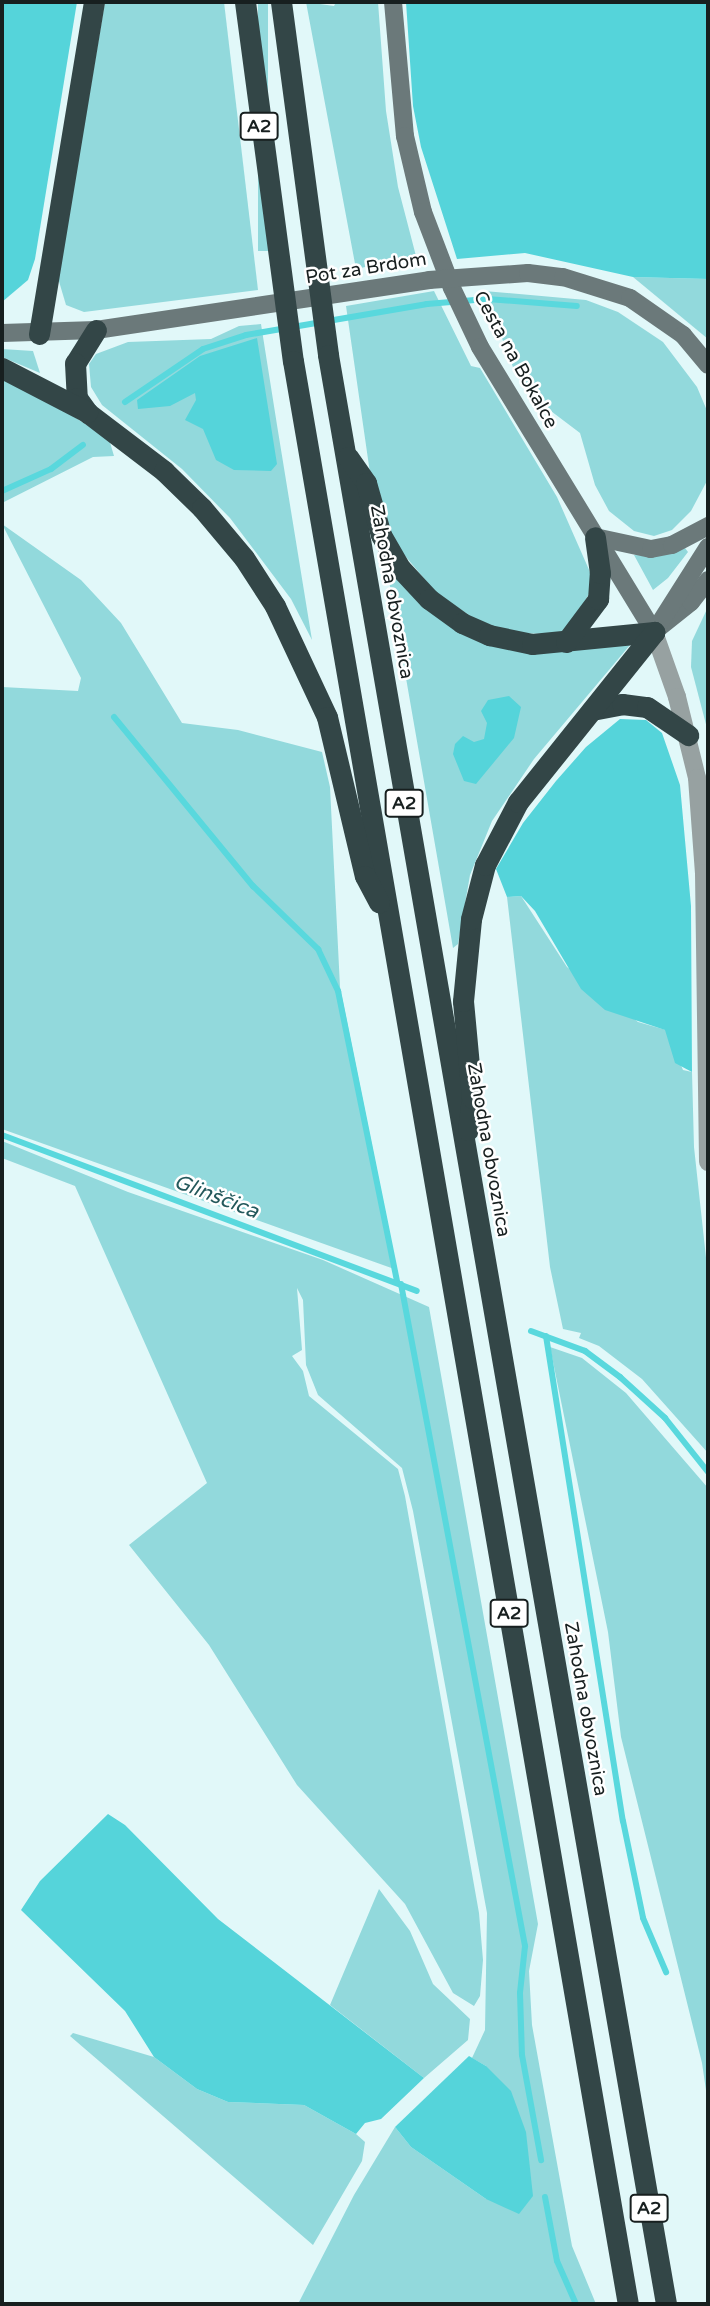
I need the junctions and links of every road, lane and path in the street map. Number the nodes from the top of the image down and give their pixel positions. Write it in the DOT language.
graph roads {
  1 [pos="94,2"];
  2 [pos="245,2"];
  3 [pos="281,2"];
  4 [pos="393,2"];
  5 [pos="96,330"];
  6 [pos="2,333"];
  7 [pos="39,334"];
  8 [pos="708,365"];
  9 [pos="2,368"];
  10 [pos="88,413"];
  11 [pos="345,452"];
  12 [pos="708,526"];
  13 [pos="595,537"];
  14 [pos="708,547"];
  15 [pos="708,580"];
  16 [pos="654,632"];
  17 [pos="566,642"];
  18 [pos="592,710"];
  19 [pos="688,735"];
  20 [pos="389,922"];
  21 [pos="465,1153"];
  22 [pos="708,1154"];
  23 [pos="708,1162"];
  24 [pos="628,2304"];
  25 [pos="666,2304"];
  1 -- 7 [label="highway"];
  2 -- 20 [label="highway, A2"];
  3 -- 11 [label="highway, Zahodna obvoznica / A2"];
  4 -- 13 [label="main road, Cesta na Bokalce"];
  5 -- 7 [label="main road, Pot za Brdom"];
  5 -- 8 [label="main road, Pot za Brdom"];
  5 -- 10 [label="highway"];
  6 -- 7 [label="main road, Pot za Brdom"];
  9 -- 10 [label="highway"];
  10 -- 20 [label="highway"];
  11 -- 17 [label="highway"];
  11 -- 21 [label="highway, Zahodna obvoznica / A2"];
  12 -- 13 [label="main road"];
  13 -- 16 [label="main road, Cesta na Bokalce"];
  13 -- 17 [label="highway"];
  14 -- 16 [label="main road"];
  15 -- 16 [label="main road"];
  16 -- 17 [label="highway"];
  16 -- 18 [label="highway"];
  16 -- 19 [label="street"];
  18 -- 19 [label="highway"];
  18 -- 21 [label="highway"];
  19 -- 22 [label="street"];
  20 -- 24 [label="highway, A2"];
  21 -- 25 [label="highway, Zahodna obvoznica / A2"];
  22 -- 23 [label="street"];
}
